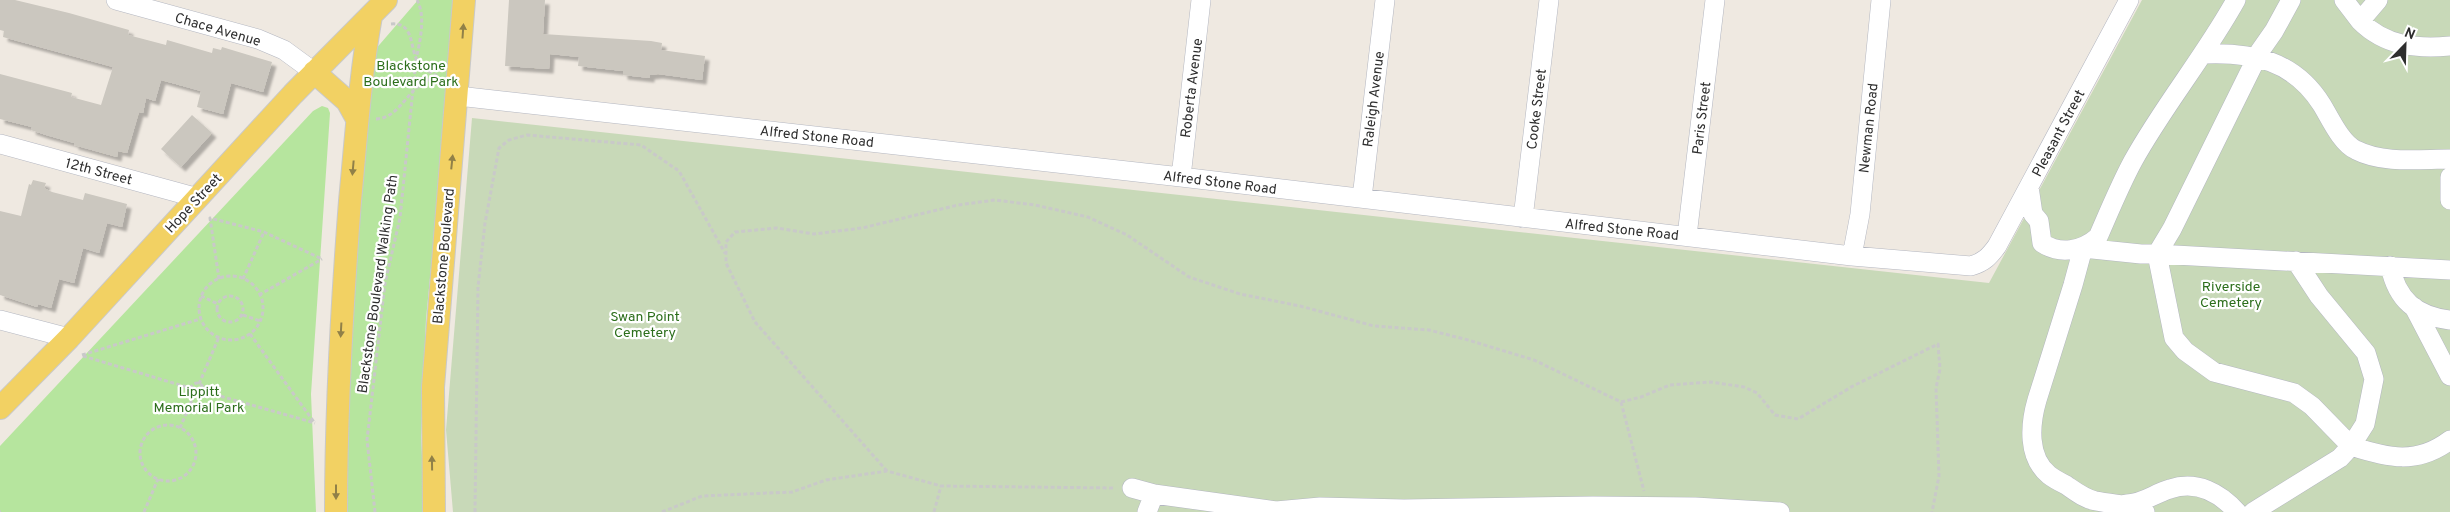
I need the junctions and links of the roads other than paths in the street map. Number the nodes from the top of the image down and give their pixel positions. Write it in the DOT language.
graph roads {
  1 [pos="116,0"];
  2 [pos="386,0"];
  3 [pos="464,0"];
  4 [pos="1197,0"];
  5 [pos="1202,0"];
  6 [pos="1384,0"];
  7 [pos="1549,0"];
  8 [pos="1715,0"];
  9 [pos="1881,0"];
  10 [pos="2129,0"];
  11 [pos="2236,0"];
  12 [pos="2291,0"];
  13 [pos="2344,0"];
  14 [pos="2378,0"];
  15 [pos="380,20"];
  16 [pos="2360,21"];
  17 [pos="2450,46"];
  18 [pos="2204,54"];
  19 [pos="2257,56"];
  20 [pos="314,72"];
  21 [pos="458,96"];
  22 [pos="363,119"];
  23 [pos="0,144"];
  24 [pos="2450,159"];
  25 [pos="1180,177"];
  26 [pos="2450,177"];
  27 [pos="2028,187"];
  28 [pos="198,198"];
  29 [pos="1362,198"];
  30 [pos="2450,200"];
  31 [pos="1523,218"];
  32 [pos="1686,236"];
  33 [pos="2083,248"];
  34 [pos="2157,254"];
  35 [pos="1852,256"];
  36 [pos="2296,260"];
  37 [pos="1981,263"];
  38 [pos="2390,266"];
  39 [pos="2450,270"];
  40 [pos="2414,307"];
  41 [pos="0,320"];
  42 [pos="2450,320"];
  43 [pos="69,338"];
  44 [pos="2450,376"];
  45 [pos="0,408"];
  46 [pos="2450,440"];
  47 [pos="2352,446"];
  48 [pos="1132,488"];
  49 [pos="1154,494"];
  50 [pos="2126,504"];
  51 [pos="1423,510"];
  52 [pos="1735,511"];
  53 [pos="336,512"];
  54 [pos="434,512"];
  55 [pos="1146,512"];
  56 [pos="1276,512"];
  57 [pos="1780,512"];
  58 [pos="2145,512"];
  59 [pos="2237,512"];
  60 [pos="2253,512"];
  1 -- 20 [label="street, Chace Avenue"];
  2 -- 15 [label="main road, Hope Street"];
  21 -- 3 [label="main road, Blackstone Boulevard, one-way"];
  4 -- 5 [label="street"];
  5 -- 25 [label="street, Roberta Avenue"];
  6 -- 29 [label="street, Raleigh Avenue"];
  7 -- 31 [label="street, Cooke Street"];
  8 -- 32 [label="street, Paris Street"];
  9 -- 35 [label="street, Newman Road"];
  10 -- 27 [label="street, Pleasant Street"];
  11 -- 18 [label="street"];
  12 -- 19 [label="street"];
  13 -- 16 [label="street"];
  14 -- 16 [label="street"];
  15 -- 20 [label="main road, Hope Street"];
  15 -- 22 [label="main road"];
  16 -- 17 [label="street"];
  18 -- 19 [label="street"];
  18 -- 33 [label="street"];
  19 -- 24 [label="street"];
  19 -- 34 [label="street"];
  20 -- 22 [label="main road"];
  20 -- 28 [label="main road, Hope Street"];
  21 -- 25 [label="street, Alfred Stone Road"];
  54 -- 21 [label="main road, Blackstone Boulevard, one-way"];
  22 -- 53 [label="main road, one-way"];
  23 -- 28 [label="street, 12th Street"];
  25 -- 29 [label="street, Alfred Stone Road"];
  26 -- 30 [label="street"];
  27 -- 33 [label="street"];
  27 -- 37 [label="street, Pleasant Street"];
  28 -- 43 [label="main road, Hope Street"];
  29 -- 31 [label="street, Alfred Stone Road"];
  31 -- 32 [label="street, Alfred Stone Road"];
  32 -- 35 [label="street, Alfred Stone Road"];
  33 -- 34 [label="street"];
  33 -- 50 [label="street"];
  34 -- 36 [label="street"];
  34 -- 47 [label="street"];
  35 -- 37 [label="street, Alfred Stone Road"];
  36 -- 38 [label="street"];
  36 -- 47 [label="street"];
  38 -- 39 [label="street"];
  38 -- 40 [label="street"];
  40 -- 42 [label="street"];
  40 -- 44 [label="street"];
  41 -- 43 [label="street"];
  43 -- 45 [label="main road, Hope Street"];
  46 -- 47 [label="street"];
  47 -- 60 [label="street"];
  48 -- 49 [label="street"];
  49 -- 55 [label="street"];
  49 -- 56 [label="street"];
  50 -- 58 [label="street"];
  50 -- 59 [label="street"];
  51 -- 52 [label="street"];
  51 -- 56 [label="street"];
  52 -- 57 [label="street"];
}
